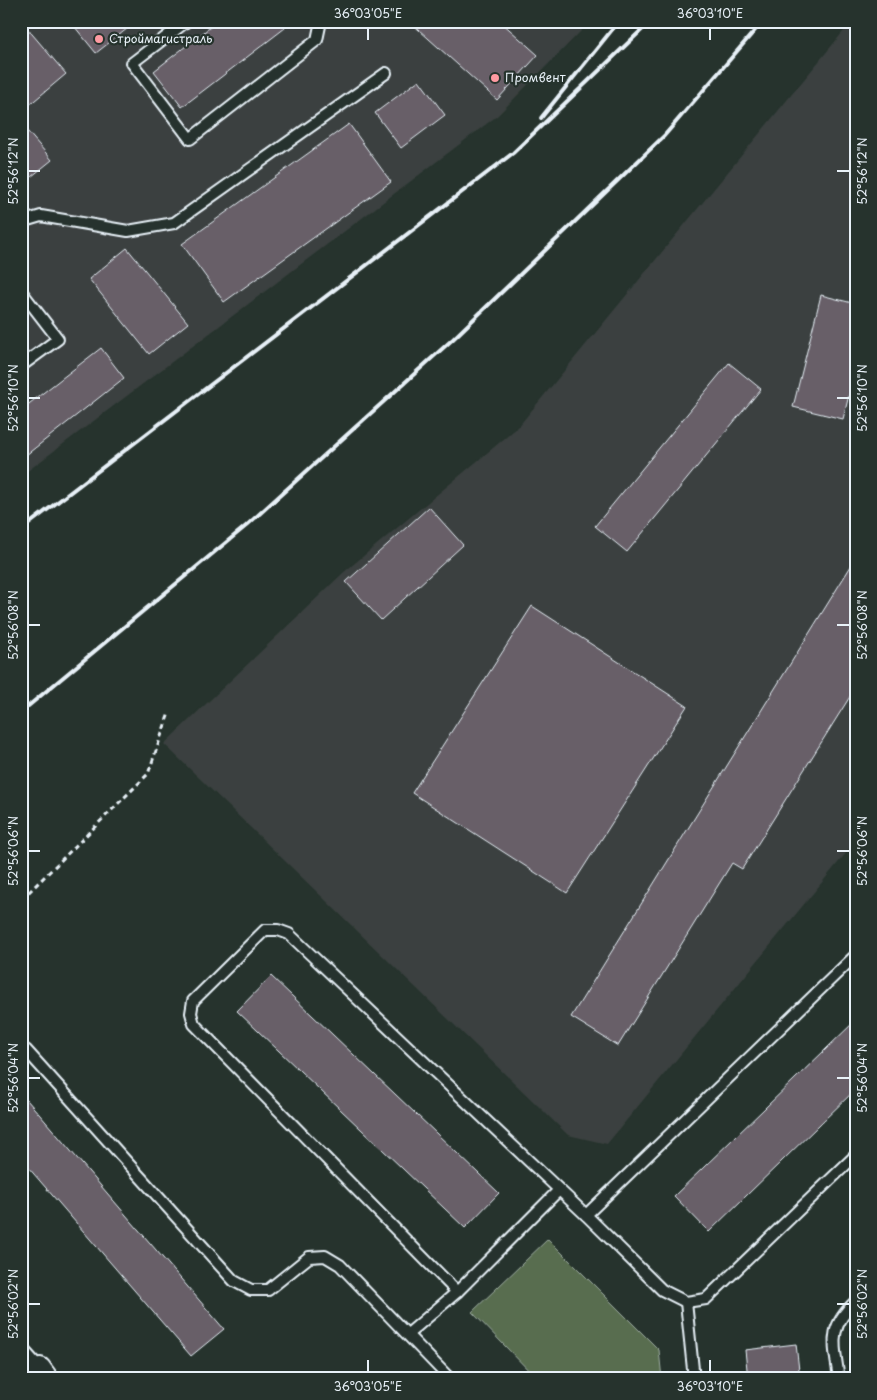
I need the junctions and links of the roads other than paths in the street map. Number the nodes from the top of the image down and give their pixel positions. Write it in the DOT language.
graph roads {
  1 [pos="187,21"];
  2 [pos="321,21"];
  3 [pos="386,73"];
  4 [pos="21,222"];
  5 [pos="21,290"];
  6 [pos="21,366"];
  7 [pos="856,955"];
  8 [pos="21,1050"];
  9 [pos="856,1155"];
  10 [pos="559,1190"];
  11 [pos="586,1214"];
  12 [pos="457,1292"];
  13 [pos="856,1301"];
  14 [pos="686,1302"];
  15 [pos="408,1334"];
  16 [pos="21,1347"];
  17 [pos="38,1375"];
  18 [pos="450,1379"];
  19 [pos="694,1379"];
  20 [pos="839,1379"];
  1 -- 2 [label="lane"];
  3 -- 4 [label="lane"];
  5 -- 6 [label="lane"];
  7 -- 11 [label="lane"];
  8 -- 15 [label="lane"];
  9 -- 14 [label="lane"];
  10 -- 11 [label="lane"];
  10 -- 12 [label="lane"];
  10 -- 12 [label="lane"];
  11 -- 14 [label="lane"];
  12 -- 15 [label="lane"];
  13 -- 20 [label="lane"];
  14 -- 19 [label="lane"];
  15 -- 18 [label="lane"];
  16 -- 17 [label="lane"];
}
